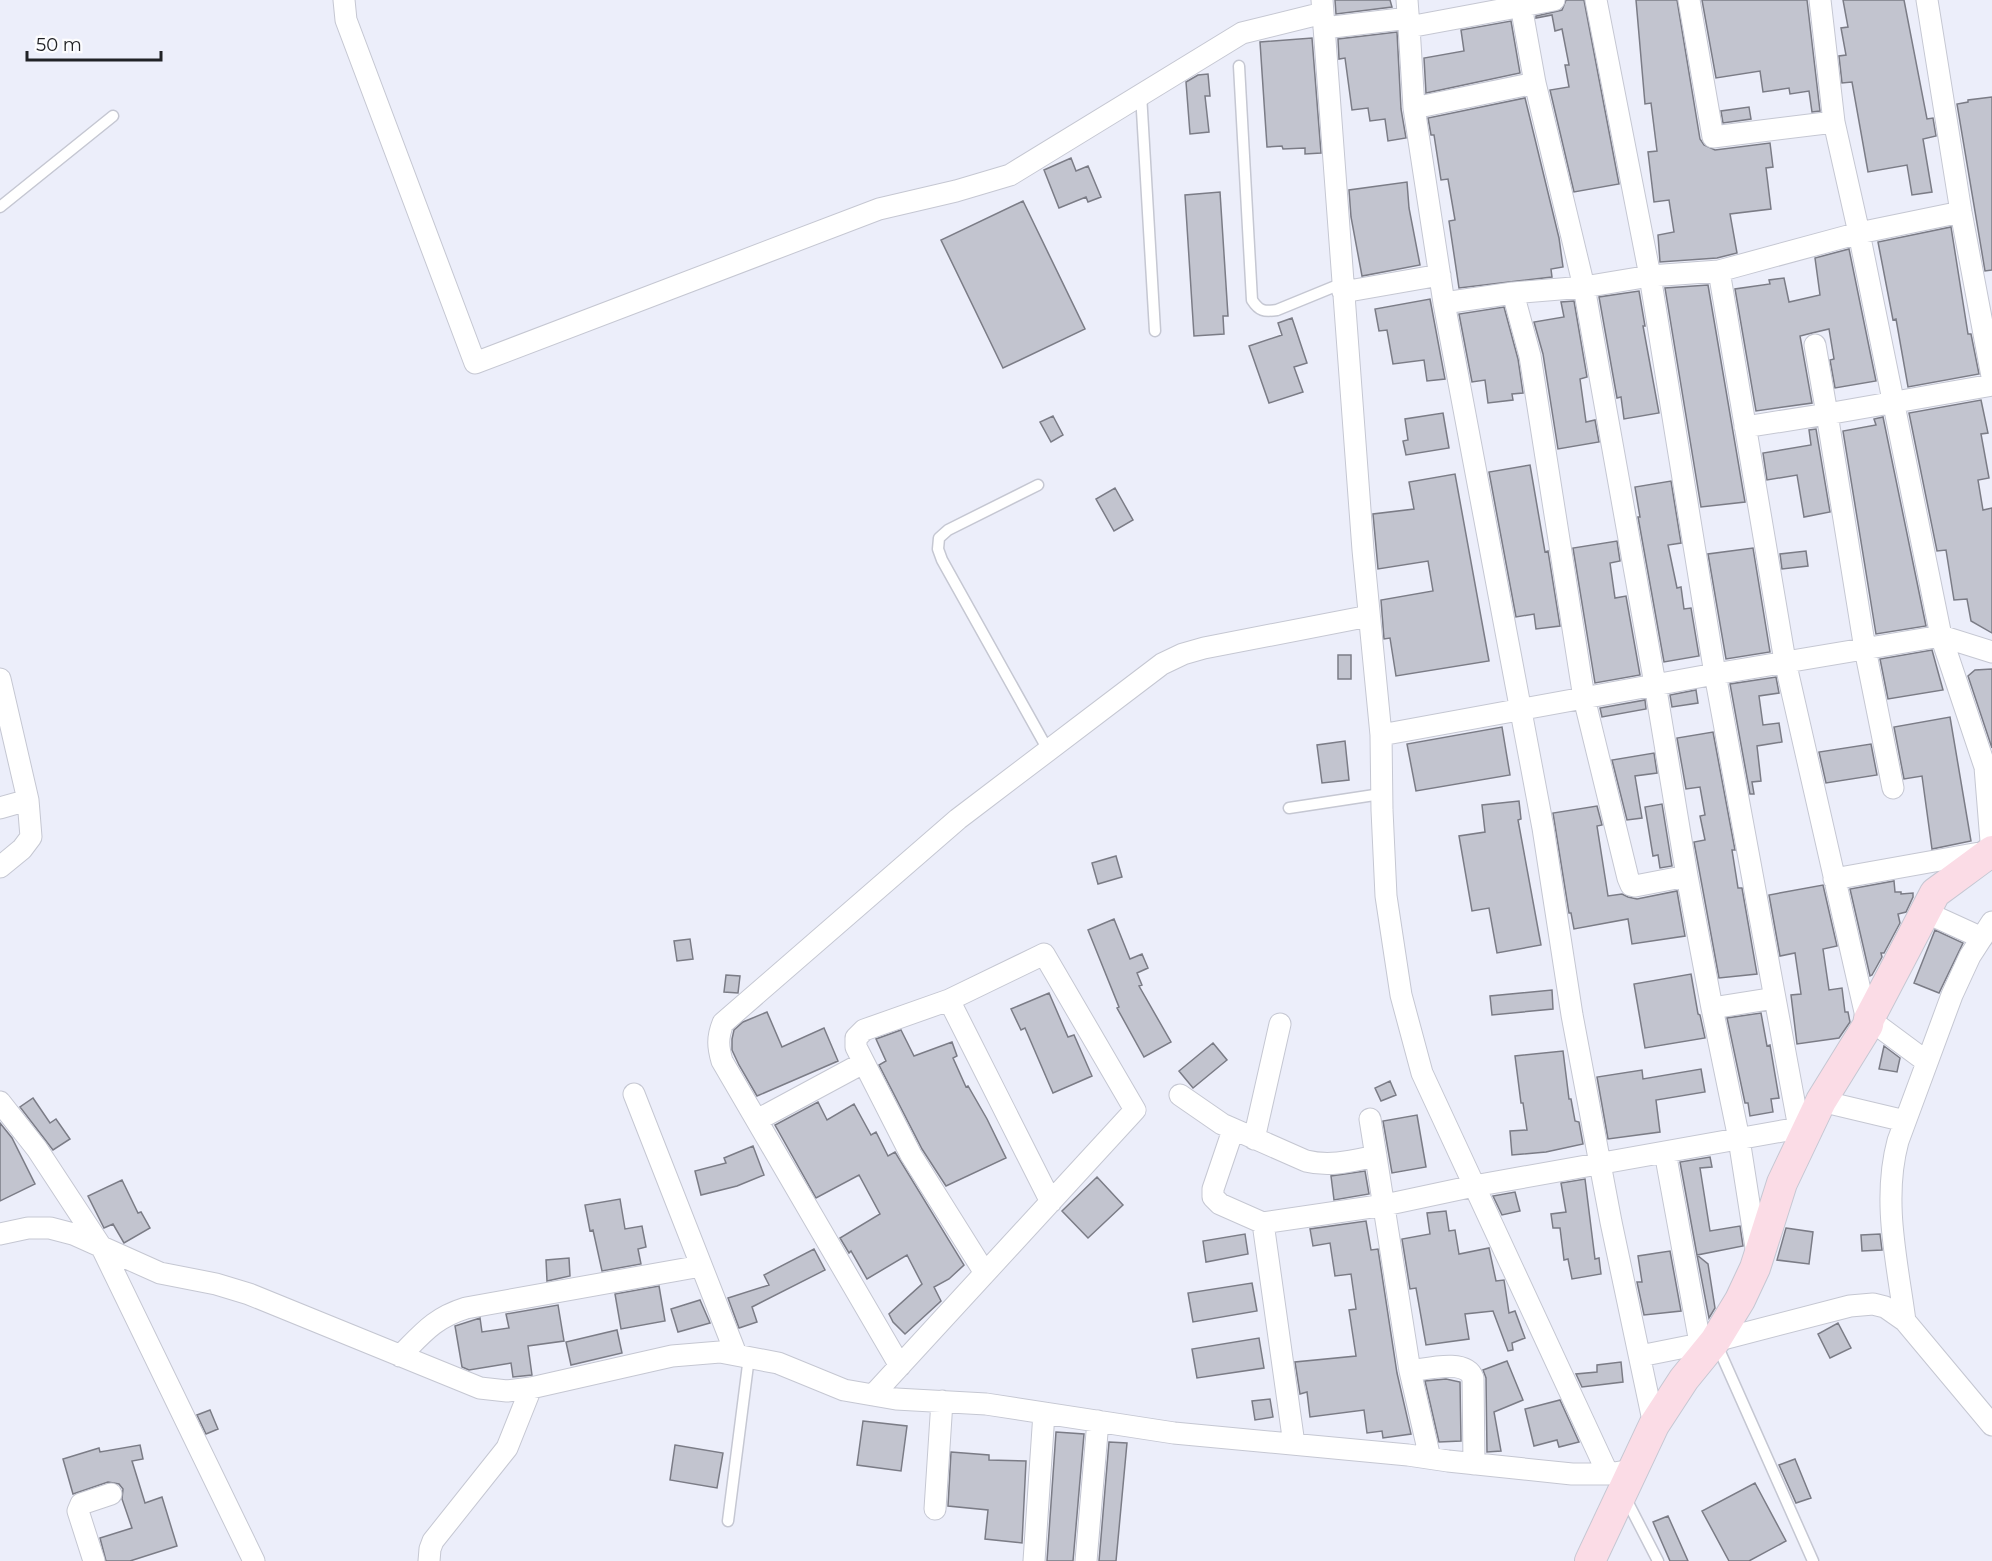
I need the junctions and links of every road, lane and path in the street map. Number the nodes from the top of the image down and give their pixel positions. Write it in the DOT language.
graph roads {
  1 [pos="344,0"];
  2 [pos="1554,0"];
  3 [pos="1596,0"];
  4 [pos="1689,0"];
  5 [pos="1820,0"];
  6 [pos="1927,0"];
  7 [pos="1520,3"];
  8 [pos="1323,14"];
  9 [pos="1408,15"];
  10 [pos="1239,66"];
  11 [pos="1535,83"];
  12 [pos="1141,93"];
  13 [pos="1414,108"];
  14 [pos="113,116"];
  15 [pos="1834,122"];
  16 [pos="0,207"];
  17 [pos="1961,212"];
  18 [pos="1859,233"];
  19 [pos="1719,271"];
  20 [pos="1440,275"];
  21 [pos="1650,276"];
  22 [pos="1343,287"];
  23 [pos="1584,287"];
  24 [pos="1513,294"];
  25 [pos="1444,303"];
  26 [pos="1155,330"];
  27 [pos="1815,345"];
  28 [pos="1992,376"];
  29 [pos="1992,385"];
  30 [pos="1894,402"];
  31 [pos="1827,414"];
  32 [pos="1745,427"];
  33 [pos="1038,485"];
  34 [pos="1369,616"];
  35 [pos="1941,636"];
  36 [pos="1865,649"];
  37 [pos="1992,652"];
  38 [pos="1785,661"];
  39 [pos="1715,674"];
  40 [pos="0,679"];
  41 [pos="1655,684"];
  42 [pos="1584,698"];
  43 [pos="1520,709"];
  44 [pos="1381,735"];
  45 [pos="1048,750"];
  46 [pos="1989,766"];
  47 [pos="1893,788"];
  48 [pos="1382,794"];
  49 [pos="28,800"];
  50 [pos="0,808"];
  51 [pos="1289,808"];
  52 [pos="1992,852"];
  53 [pos="0,867"];
  54 [pos="1688,876"];
  55 [pos="1834,879"];
  56 [pos="1925,912"];
  57 [pos="1987,930"];
  58 [pos="1775,998"];
  59 [pos="949,1000"];
  60 [pos="1712,1008"];
  61 [pos="1868,1022"];
  62 [pos="1280,1024"];
  63 [pos="1927,1062"];
  64 [pos="863,1063"];
  65 [pos="634,1094"];
  66 [pos="1180,1095"];
  67 [pos="1821,1101"];
  68 [pos="0,1102"];
  69 [pos="1370,1119"];
  70 [pos="757,1120"];
  71 [pos="1905,1121"];
  72 [pos="1233,1130"];
  73 [pos="1802,1131"];
  74 [pos="1254,1139"];
  75 [pos="1739,1139"];
  76 [pos="1665,1152"];
  77 [pos="1376,1156"];
  78 [pos="1600,1163"];
  79 [pos="1474,1186"];
  80 [pos="1051,1202"];
  81 [pos="1385,1205"];
  82 [pos="1263,1223"];
  83 [pos="0,1234"];
  84 [pos="102,1248"];
  85 [pos="1758,1257"];
  86 [pos="701,1266"];
  87 [pos="985,1273"];
  88 [pos="1905,1321"];
  89 [pos="1707,1342"];
  90 [pos="742,1355"];
  91 [pos="400,1356"];
  92 [pos="1640,1356"];
  93 [pos="900,1366"];
  94 [pos="1410,1371"];
  95 [pos="531,1388"];
  96 [pos="873,1395"];
  97 [pos="942,1401"];
  98 [pos="1044,1413"];
  99 [pos="1098,1421"];
  100 [pos="1654,1425"];
  101 [pos="1992,1425"];
  102 [pos="1294,1444"];
  103 [pos="1430,1458"];
  104 [pos="1474,1464"];
  105 [pos="1621,1479"];
  106 [pos="111,1494"];
  107 [pos="935,1509"];
  108 [pos="728,1521"];
  109 [pos="94,1561"];
  110 [pos="254,1561"];
  111 [pos="429,1561"];
  112 [pos="1034,1561"];
  113 [pos="1086,1561"];
  114 [pos="1590,1561"];
  115 [pos="1658,1561"];
  116 [pos="1813,1561"];
  1 -- 12 [label="street"];
  2 -- 7 [label="street"];
  3 -- 21 [label="street"];
  4 -- 15 [label="street"];
  5 -- 15 [label="street"];
  6 -- 17 [label="street"];
  7 -- 9 [label="street"];
  7 -- 11 [label="street"];
  8 -- 9 [label="street"];
  8 -- 12 [label="street"];
  8 -- 22 [label="street"];
  9 -- 13 [label="street"];
  10 -- 22 [label="lane"];
  11 -- 13 [label="street"];
  11 -- 23 [label="street"];
  12 -- 26 [label="lane"];
  13 -- 20 [label="street"];
  14 -- 16 [label="lane"];
  15 -- 18 [label="street"];
  17 -- 18 [label="street"];
  17 -- 28 [label="street"];
  18 -- 19 [label="street"];
  18 -- 30 [label="street"];
  19 -- 21 [label="street"];
  19 -- 32 [label="street"];
  20 -- 22 [label="street"];
  20 -- 25 [label="street"];
  21 -- 23 [label="street"];
  21 -- 39 [label="street"];
  22 -- 34 [label="street"];
  23 -- 24 [label="street"];
  23 -- 41 [label="street"];
  24 -- 25 [label="street"];
  24 -- 42 [label="street"];
  25 -- 43 [label="street"];
  27 -- 31 [label="street"];
  29 -- 30 [label="street"];
  30 -- 31 [label="street"];
  30 -- 35 [label="street"];
  31 -- 32 [label="street"];
  31 -- 36 [label="street"];
  32 -- 38 [label="street"];
  33 -- 45 [label="lane"];
  34 -- 44 [label="street"];
  34 -- 45 [label="street"];
  35 -- 36 [label="street"];
  35 -- 37 [label="street"];
  35 -- 46 [label="street"];
  36 -- 38 [label="street"];
  36 -- 47 [label="street"];
  38 -- 39 [label="street"];
  38 -- 55 [label="street"];
  39 -- 41 [label="street"];
  39 -- 58 [label="street"];
  40 -- 49 [label="street"];
  41 -- 42 [label="street"];
  41 -- 54 [label="street"];
  42 -- 43 [label="street"];
  42 -- 54 [label="street"];
  43 -- 44 [label="street"];
  43 -- 78 [label="street"];
  44 -- 48 [label="street"];
  45 -- 70 [label="street"];
  46 -- 52 [label="street"];
  48 -- 51 [label="lane"];
  48 -- 79 [label="street"];
  49 -- 50 [label="street"];
  49 -- 53 [label="street"];
  52 -- 55 [label="street"];
  52 -- 56 [label="main road"];
  54 -- 60 [label="street"];
  55 -- 61 [label="street"];
  56 -- 57 [label="street"];
  56 -- 61 [label="main road"];
  57 -- 63 [label="street"];
  58 -- 60 [label="street"];
  58 -- 73 [label="street"];
  59 -- 64 [label="street"];
  59 -- 80 [label="street"];
  59 -- 80 [label="street"];
  60 -- 75 [label="street"];
  61 -- 63 [label="street"];
  61 -- 67 [label="main road"];
  62 -- 74 [label="street"];
  63 -- 71 [label="street"];
  64 -- 70 [label="street"];
  64 -- 87 [label="street"];
  65 -- 86 [label="street"];
  66 -- 72 [label="street"];
  67 -- 71 [label="street"];
  67 -- 73 [label="main road"];
  68 -- 84 [label="street"];
  69 -- 77 [label="street"];
  70 -- 93 [label="street"];
  71 -- 88 [label="street"];
  72 -- 74 [label="street"];
  72 -- 82 [label="street"];
  73 -- 75 [label="street"];
  73 -- 85 [label="main road"];
  74 -- 77 [label="street"];
  75 -- 76 [label="street"];
  75 -- 85 [label="street"];
  76 -- 78 [label="street"];
  76 -- 89 [label="street"];
  77 -- 81 [label="street"];
  78 -- 79 [label="street"];
  78 -- 92 [label="street"];
  79 -- 81 [label="street"];
  79 -- 105 [label="street"];
  80 -- 87 [label="street"];
  81 -- 82 [label="street"];
  81 -- 94 [label="street"];
  82 -- 102 [label="street"];
  83 -- 84 [label="street"];
  84 -- 91 [label="street"];
  84 -- 110 [label="street"];
  85 -- 89 [label="main road"];
  86 -- 90 [label="street"];
  86 -- 91 [label="street"];
  87 -- 93 [label="street"];
  88 -- 89 [label="street"];
  88 -- 101 [label="street"];
  89 -- 92 [label="street"];
  89 -- 100 [label="main road"];
  89 -- 116 [label="lane"];
  90 -- 95 [label="street"];
  90 -- 96 [label="street"];
  90 -- 108 [label="lane"];
  91 -- 95 [label="street"];
  92 -- 100 [label="street"];
  93 -- 96 [label="street"];
  94 -- 103 [label="street"];
  94 -- 104 [label="street"];
  95 -- 111 [label="street"];
  96 -- 97 [label="street"];
  97 -- 98 [label="street"];
  97 -- 107 [label="street"];
  98 -- 99 [label="street"];
  98 -- 112 [label="street"];
  99 -- 102 [label="street"];
  99 -- 113 [label="street"];
  100 -- 105 [label="main road"];
  102 -- 103 [label="street"];
  103 -- 104 [label="street"];
  104 -- 105 [label="street"];
  105 -- 114 [label="main road"];
  105 -- 115 [label="lane"];
  106 -- 109 [label="street"];
}
